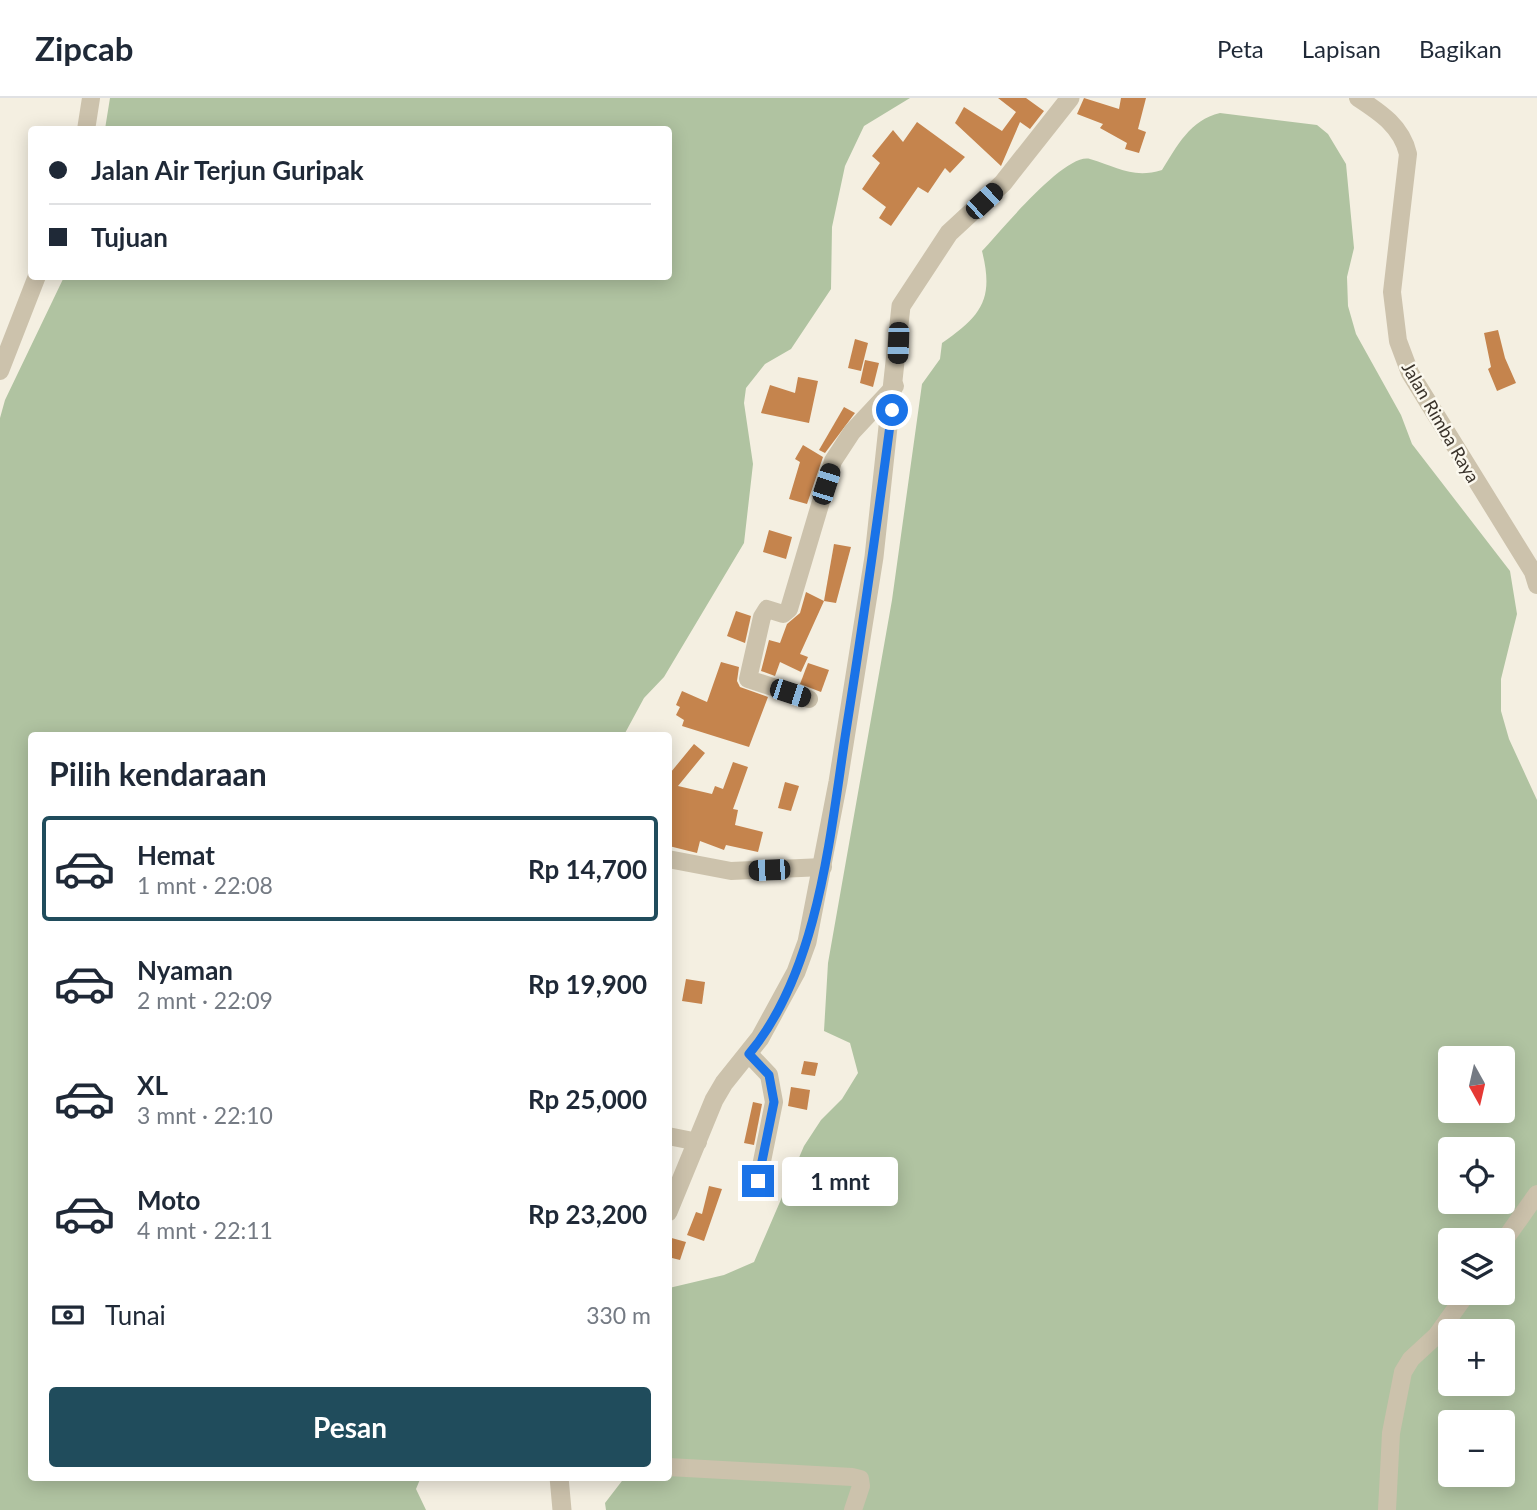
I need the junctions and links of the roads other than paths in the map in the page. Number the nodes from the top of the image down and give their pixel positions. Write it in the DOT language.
graph roads {
  1 [pos="91,98"];
  2 [pos="1070,98"];
  3 [pos="1358,98"];
  4 [pos="87,126"];
  5 [pos="35,280"];
  6 [pos="0,371"];
  7 [pos="895,386"];
  8 [pos="1536,576"];
  9 [pos="809,699"];
  10 [pos="672,860"];
  11 [pos="823,867"];
  12 [pos="749,1054"];
  13 [pos="672,1137"];
  14 [pos="698,1142"];
  15 [pos="758,1181"];
  16 [pos="1537,1194"];
  17 [pos="672,1203"];
  18 [pos="1513,1228"];
  19 [pos="1458,1305"];
  20 [pos="672,1467"];
  21 [pos="559,1481"];
  22 [pos="562,1510"];
  23 [pos="853,1510"];
  24 [pos="1387,1510"];
  1 -- 4 [label="street"];
  2 -- 7 [label="street"];
  3 -- 8 [label="street, Jalan Rimba Raya"];
  5 -- 6 [label="street"];
  7 -- 9 [label="street"];
  7 -- 11 [label="street"];
  10 -- 11 [label="street"];
  11 -- 12 [label="street"];
  12 -- 14 [label="street"];
  12 -- 15 [label="street"];
  13 -- 14 [label="street"];
  14 -- 17 [label="street"];
  16 -- 18 [label="street"];
  19 -- 24 [label="street"];
  20 -- 23 [label="street"];
  21 -- 22 [label="street"];
}
